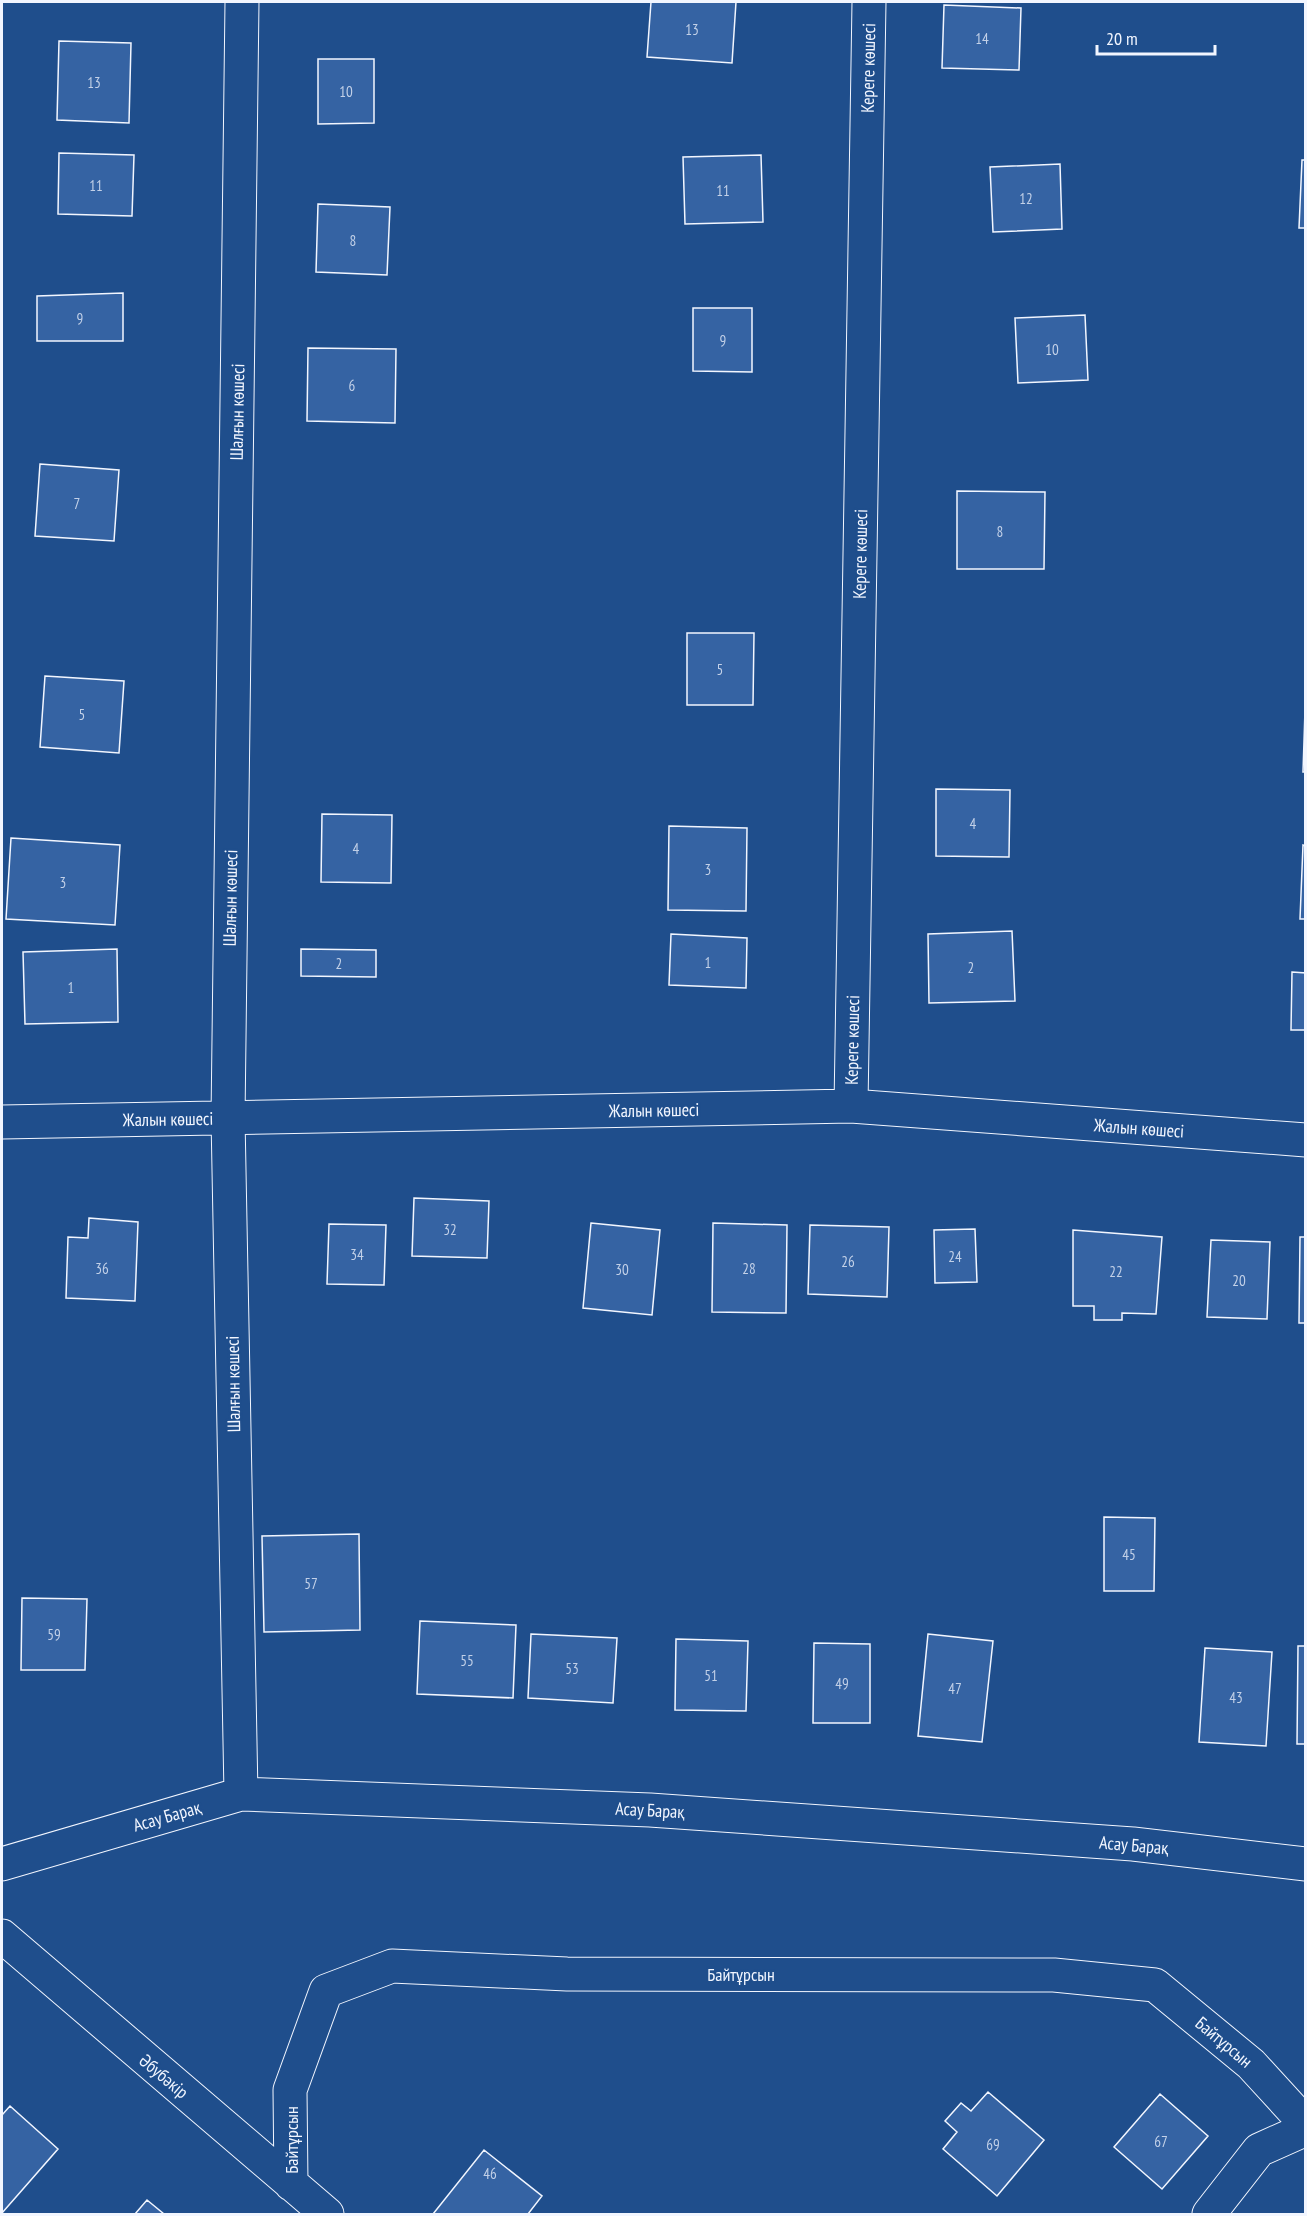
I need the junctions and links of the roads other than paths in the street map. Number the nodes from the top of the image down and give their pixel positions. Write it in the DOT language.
graph roads {
  1 [pos="242,2"];
  2 [pos="869,2"];
  3 [pos="851,1106"];
  4 [pos="228,1118"];
  5 [pos="2,1122"];
  6 [pos="1305,1140"];
  7 [pos="241,1794"];
  8 [pos="2,1864"];
  9 [pos="1305,1864"];
  10 [pos="2,1936"];
  11 [pos="1305,2124"];
  12 [pos="1305,2129"];
  13 [pos="291,2184"];
  14 [pos="327,2214"];
  15 [pos="1209,2214"];
  1 -- 4 [label="street, Шалғын көшесі"];
  2 -- 3 [label="street, Кереге көшесі"];
  3 -- 4 [label="street, Жалын көшесі"];
  3 -- 6 [label="street, Жалын көшесі"];
  4 -- 5 [label="street, Жалын көшесі"];
  4 -- 7 [label="street, Шалғын көшесі"];
  7 -- 8 [label="street, Асау Барақ"];
  7 -- 9 [label="street, Асау Барақ"];
  10 -- 13 [label="street, Әбубәкір"];
  11 -- 13 [label="street, Байтұрсын"];
  12 -- 15 [label="street"];
  13 -- 14 [label="street, Әбубәкір"];
}
